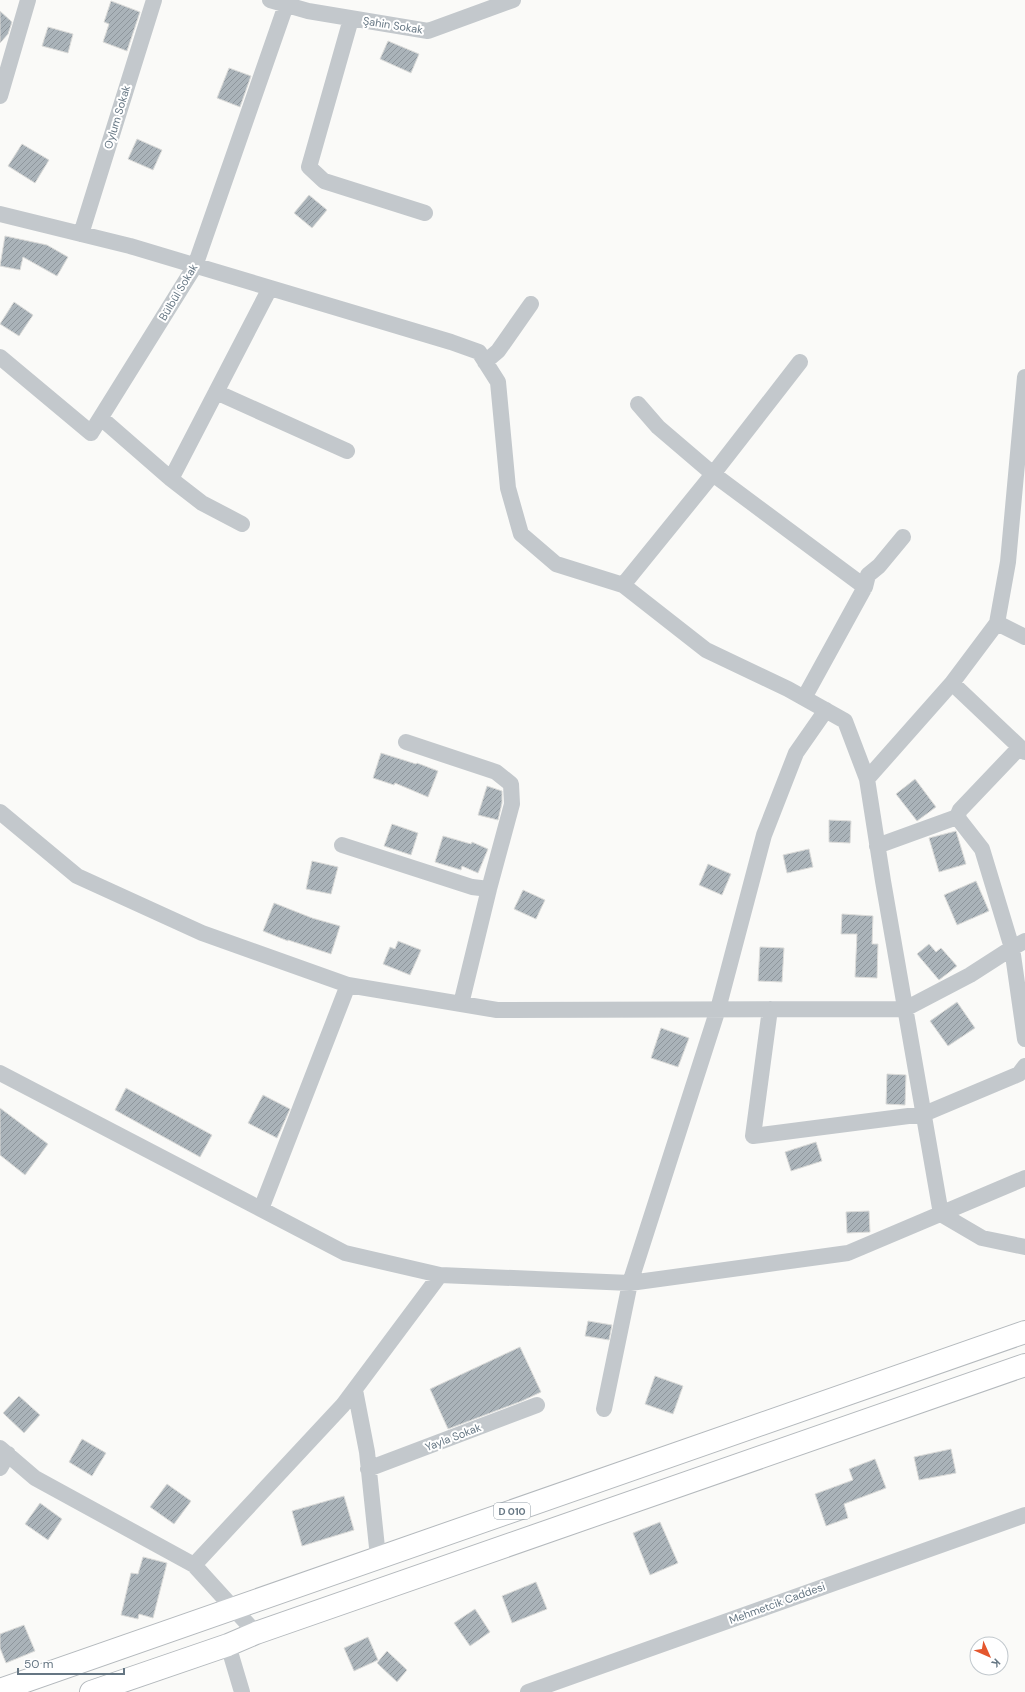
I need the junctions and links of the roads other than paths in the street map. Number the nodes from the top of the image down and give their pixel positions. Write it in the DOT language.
graph roads {
  1 [pos="28,0"];
  2 [pos="154,0"];
  3 [pos="270,0"];
  4 [pos="513,0"];
  5 [pos="286,5"];
  6 [pos="351,18"];
  7 [pos="1,85"];
  8 [pos="0,214"];
  9 [pos="425,214"];
  10 [pos="81,234"];
  11 [pos="195,266"];
  12 [pos="270,288"];
  13 [pos="530,304"];
  14 [pos="0,357"];
  15 [pos="485,362"];
  16 [pos="800,362"];
  17 [pos="1025,377"];
  18 [pos="216,392"];
  19 [pos="638,404"];
  20 [pos="101,418"];
  21 [pos="347,451"];
  22 [pos="713,474"];
  23 [pos="171,479"];
  24 [pos="242,524"];
  25 [pos="903,537"];
  26 [pos="623,585"];
  27 [pos="865,587"];
  28 [pos="997,623"];
  29 [pos="1025,637"];
  30 [pos="952,683"];
  31 [pos="804,698"];
  32 [pos="826,710"];
  33 [pos="406,742"];
  34 [pos="1023,750"];
  35 [pos="867,779"];
  36 [pos="0,812"];
  37 [pos="957,817"];
  38 [pos="342,845"];
  39 [pos="877,846"];
  40 [pos="489,889"];
  41 [pos="1019,945"];
  42 [pos="348,985"];
  43 [pos="461,1004"];
  44 [pos="905,1008"];
  45 [pos="718,1009"];
  46 [pos="770,1009"];
  47 [pos="1025,1039"];
  48 [pos="1025,1066"];
  49 [pos="0,1073"];
  50 [pos="924,1114"];
  51 [pos="1025,1178"];
  52 [pos="261,1209"];
  53 [pos="941,1214"];
  54 [pos="1025,1247"];
  55 [pos="440,1275"];
  56 [pos="630,1283"];
  57 [pos="1025,1332"];
  58 [pos="1025,1365"];
  59 [pos="355,1390"];
  60 [pos="537,1405"];
  61 [pos="604,1409"];
  62 [pos="4,1451"];
  63 [pos="0,1468"];
  64 [pos="368,1469"];
  65 [pos="1025,1515"];
  66 [pos="378,1557"];
  67 [pos="194,1564"];
  68 [pos="235,1608"];
  69 [pos="256,1632"];
  70 [pos="228,1645"];
  71 [pos="0,1690"];
  72 [pos="91,1692"];
  73 [pos="242,1692"];
  74 [pos="528,1692"];
  1 -- 7 [label="street"];
  2 -- 10 [label="street, Oylum Sokak"];
  3 -- 5 [label="street, Şahin Sokak"];
  4 -- 6 [label="street, Şahin Sokak"];
  5 -- 6 [label="street, Şahin Sokak"];
  5 -- 11 [label="street, Bülbül Sokak"];
  6 -- 9 [label="street"];
  8 -- 10 [label="street"];
  10 -- 11 [label="street"];
  11 -- 12 [label="street"];
  11 -- 20 [label="street, Bülbül Sokak"];
  12 -- 15 [label="street"];
  12 -- 18 [label="street"];
  13 -- 15 [label="street"];
  14 -- 20 [label="street, Bülbül Sokak"];
  15 -- 26 [label="street"];
  16 -- 22 [label="street"];
  17 -- 28 [label="street"];
  18 -- 21 [label="street"];
  18 -- 23 [label="street"];
  19 -- 22 [label="street"];
  20 -- 23 [label="street"];
  22 -- 26 [label="street"];
  22 -- 27 [label="street"];
  23 -- 24 [label="street"];
  25 -- 27 [label="street"];
  26 -- 31 [label="street"];
  27 -- 31 [label="street"];
  28 -- 29 [label="street"];
  28 -- 30 [label="street"];
  30 -- 34 [label="street"];
  30 -- 35 [label="street"];
  31 -- 32 [label="street"];
  32 -- 35 [label="street"];
  32 -- 45 [label="street"];
  33 -- 40 [label="street"];
  34 -- 37 [label="street"];
  35 -- 39 [label="street"];
  36 -- 42 [label="street"];
  37 -- 39 [label="street"];
  37 -- 41 [label="street"];
  38 -- 40 [label="street"];
  39 -- 44 [label="street"];
  40 -- 43 [label="street"];
  41 -- 44 [label="street"];
  41 -- 47 [label="street"];
  42 -- 43 [label="street"];
  42 -- 52 [label="street"];
  43 -- 45 [label="street"];
  44 -- 46 [label="street"];
  44 -- 50 [label="street"];
  45 -- 46 [label="street"];
  45 -- 56 [label="street"];
  46 -- 50 [label="street"];
  48 -- 50 [label="street"];
  49 -- 52 [label="street"];
  50 -- 53 [label="street"];
  51 -- 53 [label="street"];
  52 -- 55 [label="street"];
  53 -- 54 [label="street"];
  53 -- 56 [label="street"];
  55 -- 56 [label="street"];
  55 -- 59 [label="street"];
  56 -- 61 [label="street"];
  57 -- 66 [label="highway, D 010"];
  58 -- 69 [label="highway"];
  59 -- 64 [label="street"];
  59 -- 67 [label="street"];
  60 -- 64 [label="street, Yayla Sokak"];
  62 -- 63 [label="street"];
  62 -- 67 [label="street"];
  64 -- 66 [label="street"];
  65 -- 74 [label="street, Mehmetcik Caddesi"];
  66 -- 68 [label="highway, D 010"];
  67 -- 68 [label="street"];
  68 -- 69 [label="street"];
  68 -- 71 [label="highway, D 010"];
  69 -- 70 [label="highway"];
  70 -- 72 [label="highway"];
  70 -- 73 [label="street"];
}
